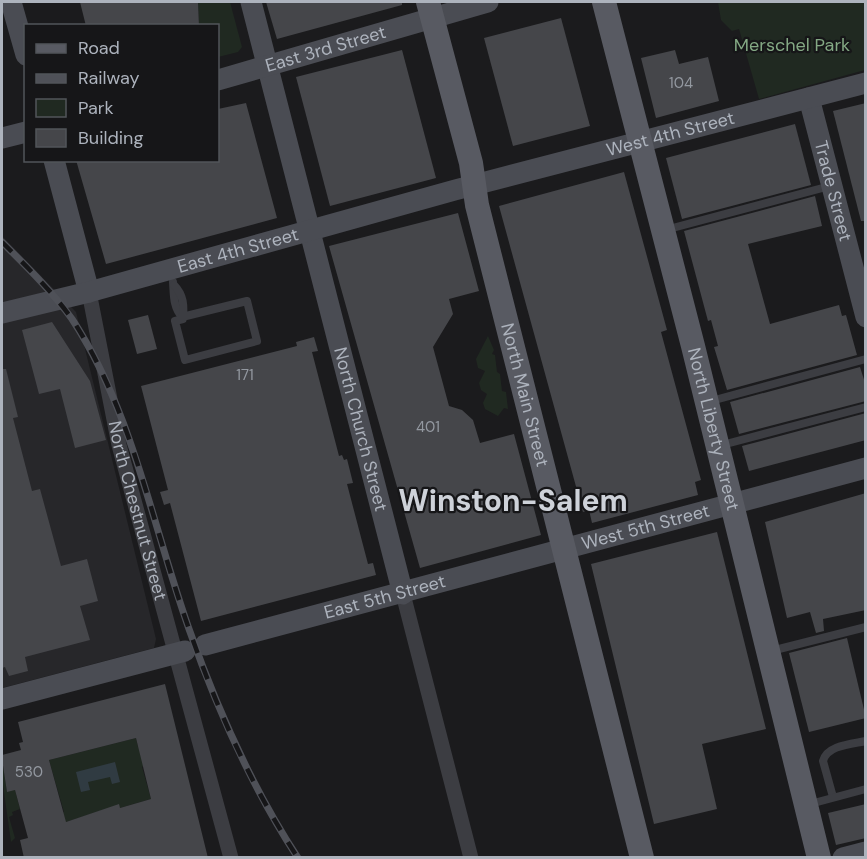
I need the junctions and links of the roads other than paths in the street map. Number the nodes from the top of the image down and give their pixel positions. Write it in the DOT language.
graph roads {
  1 [pos="11,2"];
  2 [pos="251,2"];
  3 [pos="488,2"];
  4 [pos="604,2"];
  5 [pos="430,9"];
  6 [pos="24,48"];
  7 [pos="269,66"];
  8 [pos="219,80"];
  9 [pos="866,83"];
  10 [pos="809,98"];
  11 [pos="24,132"];
  12 [pos="2,138"];
  13 [pos="640,141"];
  14 [pos="55,162"];
  15 [pos="474,185"];
  16 [pos="832,186"];
  17 [pos="310,229"];
  18 [pos="663,231"];
  19 [pos="172,277"];
  20 [pos="89,292"];
  21 [pos="2,313"];
  22 [pos="182,317"];
  23 [pos="866,317"];
  24 [pos="866,359"];
  25 [pos="707,402"];
  26 [pos="866,407"];
  27 [pos="718,446"];
  28 [pos="866,468"];
  29 [pos="733,505"];
  30 [pos="566,550"];
  31 [pos="403,594"];
  32 [pos="866,627"];
  33 [pos="205,645"];
  34 [pos="180,652"];
  35 [pos="768,652"];
  36 [pos="2,699"];
  37 [pos="866,741"];
  38 [pos="866,789"];
  39 [pos="833,798"];
  40 [pos="806,805"];
  41 [pos="866,852"];
  42 [pos="231,858"];
  43 [pos="471,858"];
  44 [pos="642,858"];
  45 [pos="819,858"];
  46 [pos="843,858"];
  1 -- 6 [label="main road"];
  2 -- 7 [label="main road, North Church Street"];
  3 -- 5 [label="main road, East 3rd Street"];
  4 -- 13 [label="main road, North Liberty Street"];
  5 -- 7 [label="main road, East 3rd Street"];
  5 -- 15 [label="main road, North Main Street"];
  7 -- 8 [label="main road, East 3rd Street"];
  7 -- 17 [label="main road, North Church Street"];
  9 -- 10 [label="main road, West 4th Street"];
  10 -- 13 [label="main road, West 4th Street"];
  10 -- 16 [label="main road, Trade Street"];
  11 -- 12 [label="main road"];
  13 -- 15 [label="main road, West 4th Street"];
  13 -- 18 [label="main road, North Liberty Street"];
  14 -- 20 [label="main road, North Chestnut Street"];
  15 -- 17 [label="main road, East 4th Street"];
  15 -- 30 [label="main road, North Main Street"];
  16 -- 18 [label="lane"];
  16 -- 23 [label="main road, Trade Street"];
  17 -- 19 [label="main road, East 4th Street"];
  17 -- 31 [label="main road, North Church Street"];
  18 -- 25 [label="main road, North Liberty Street"];
  19 -- 20 [label="main road, East 4th Street"];
  19 -- 22 [label="lane"];
  20 -- 21 [label="main road, East 4th Street"];
  20 -- 34 [label="street, North Chestnut Street"];
  22 -- 22 [label="lane"];
  24 -- 25 [label="lane"];
  25 -- 27 [label="main road, North Liberty Street"];
  26 -- 27 [label="lane"];
  27 -- 29 [label="main road, North Liberty Street"];
  28 -- 29 [label="main road, West 5th Street"];
  29 -- 30 [label="main road, West 5th Street"];
  29 -- 35 [label="main road, North Liberty Street"];
  30 -- 31 [label="main road, East 5th Street"];
  30 -- 44 [label="main road, North Main Street"];
  31 -- 33 [label="main road, East 5th Street"];
  31 -- 43 [label="street, North Church Street"];
  32 -- 35 [label="lane"];
  34 -- 36 [label="main road"];
  34 -- 42 [label="street, North Chestnut Street"];
  35 -- 40 [label="main road, North Liberty Street"];
  37 -- 39 [label="lane"];
  38 -- 39 [label="lane"];
  39 -- 40 [label="lane"];
  40 -- 45 [label="main road, North Liberty Street"];
  41 -- 46 [label="main road"];
}
